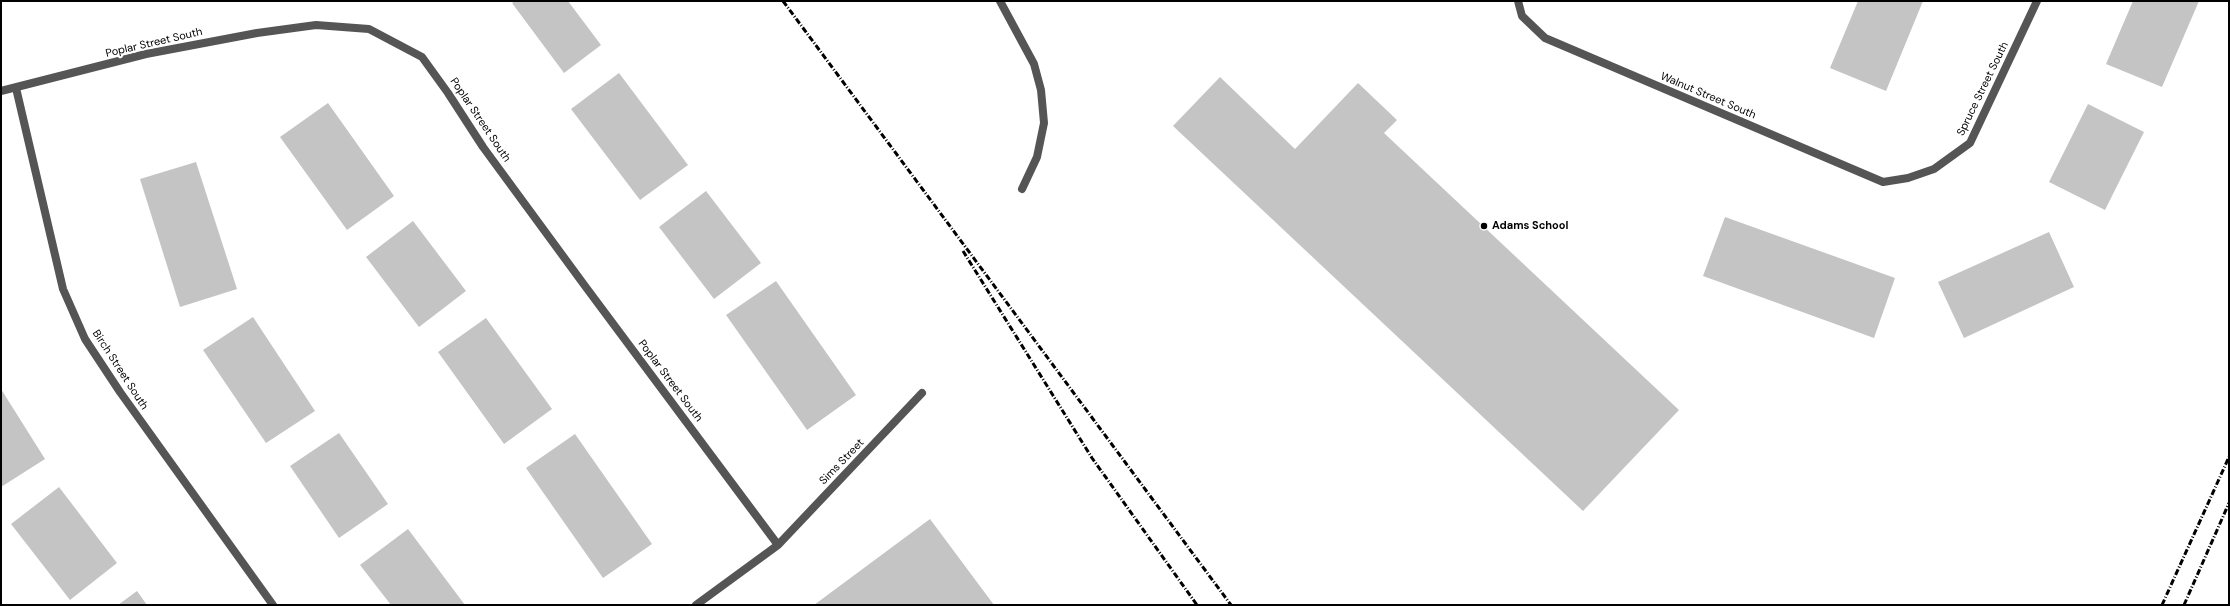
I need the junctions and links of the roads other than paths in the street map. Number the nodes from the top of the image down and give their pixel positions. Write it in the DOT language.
graph roads {
  1 [pos="1000,1"];
  2 [pos="1518,1"];
  3 [pos="2037,1"];
  4 [pos="16,88"];
  5 [pos="1,91"];
  6 [pos="1908,178"];
  7 [pos="1022,189"];
  8 [pos="922,393"];
  9 [pos="778,545"];
  10 [pos="273,605"];
  11 [pos="696,605"];
  1 -- 7 [label="street"];
  2 -- 6 [label="street, Walnut Street South"];
  3 -- 6 [label="street, Spruce Street South"];
  4 -- 5 [label="street, Poplar Street South"];
  4 -- 9 [label="street, Poplar Street South"];
  4 -- 10 [label="street, Birch Street South"];
  8 -- 9 [label="street, Sims Street"];
  9 -- 11 [label="street, Sims Street"];
}
